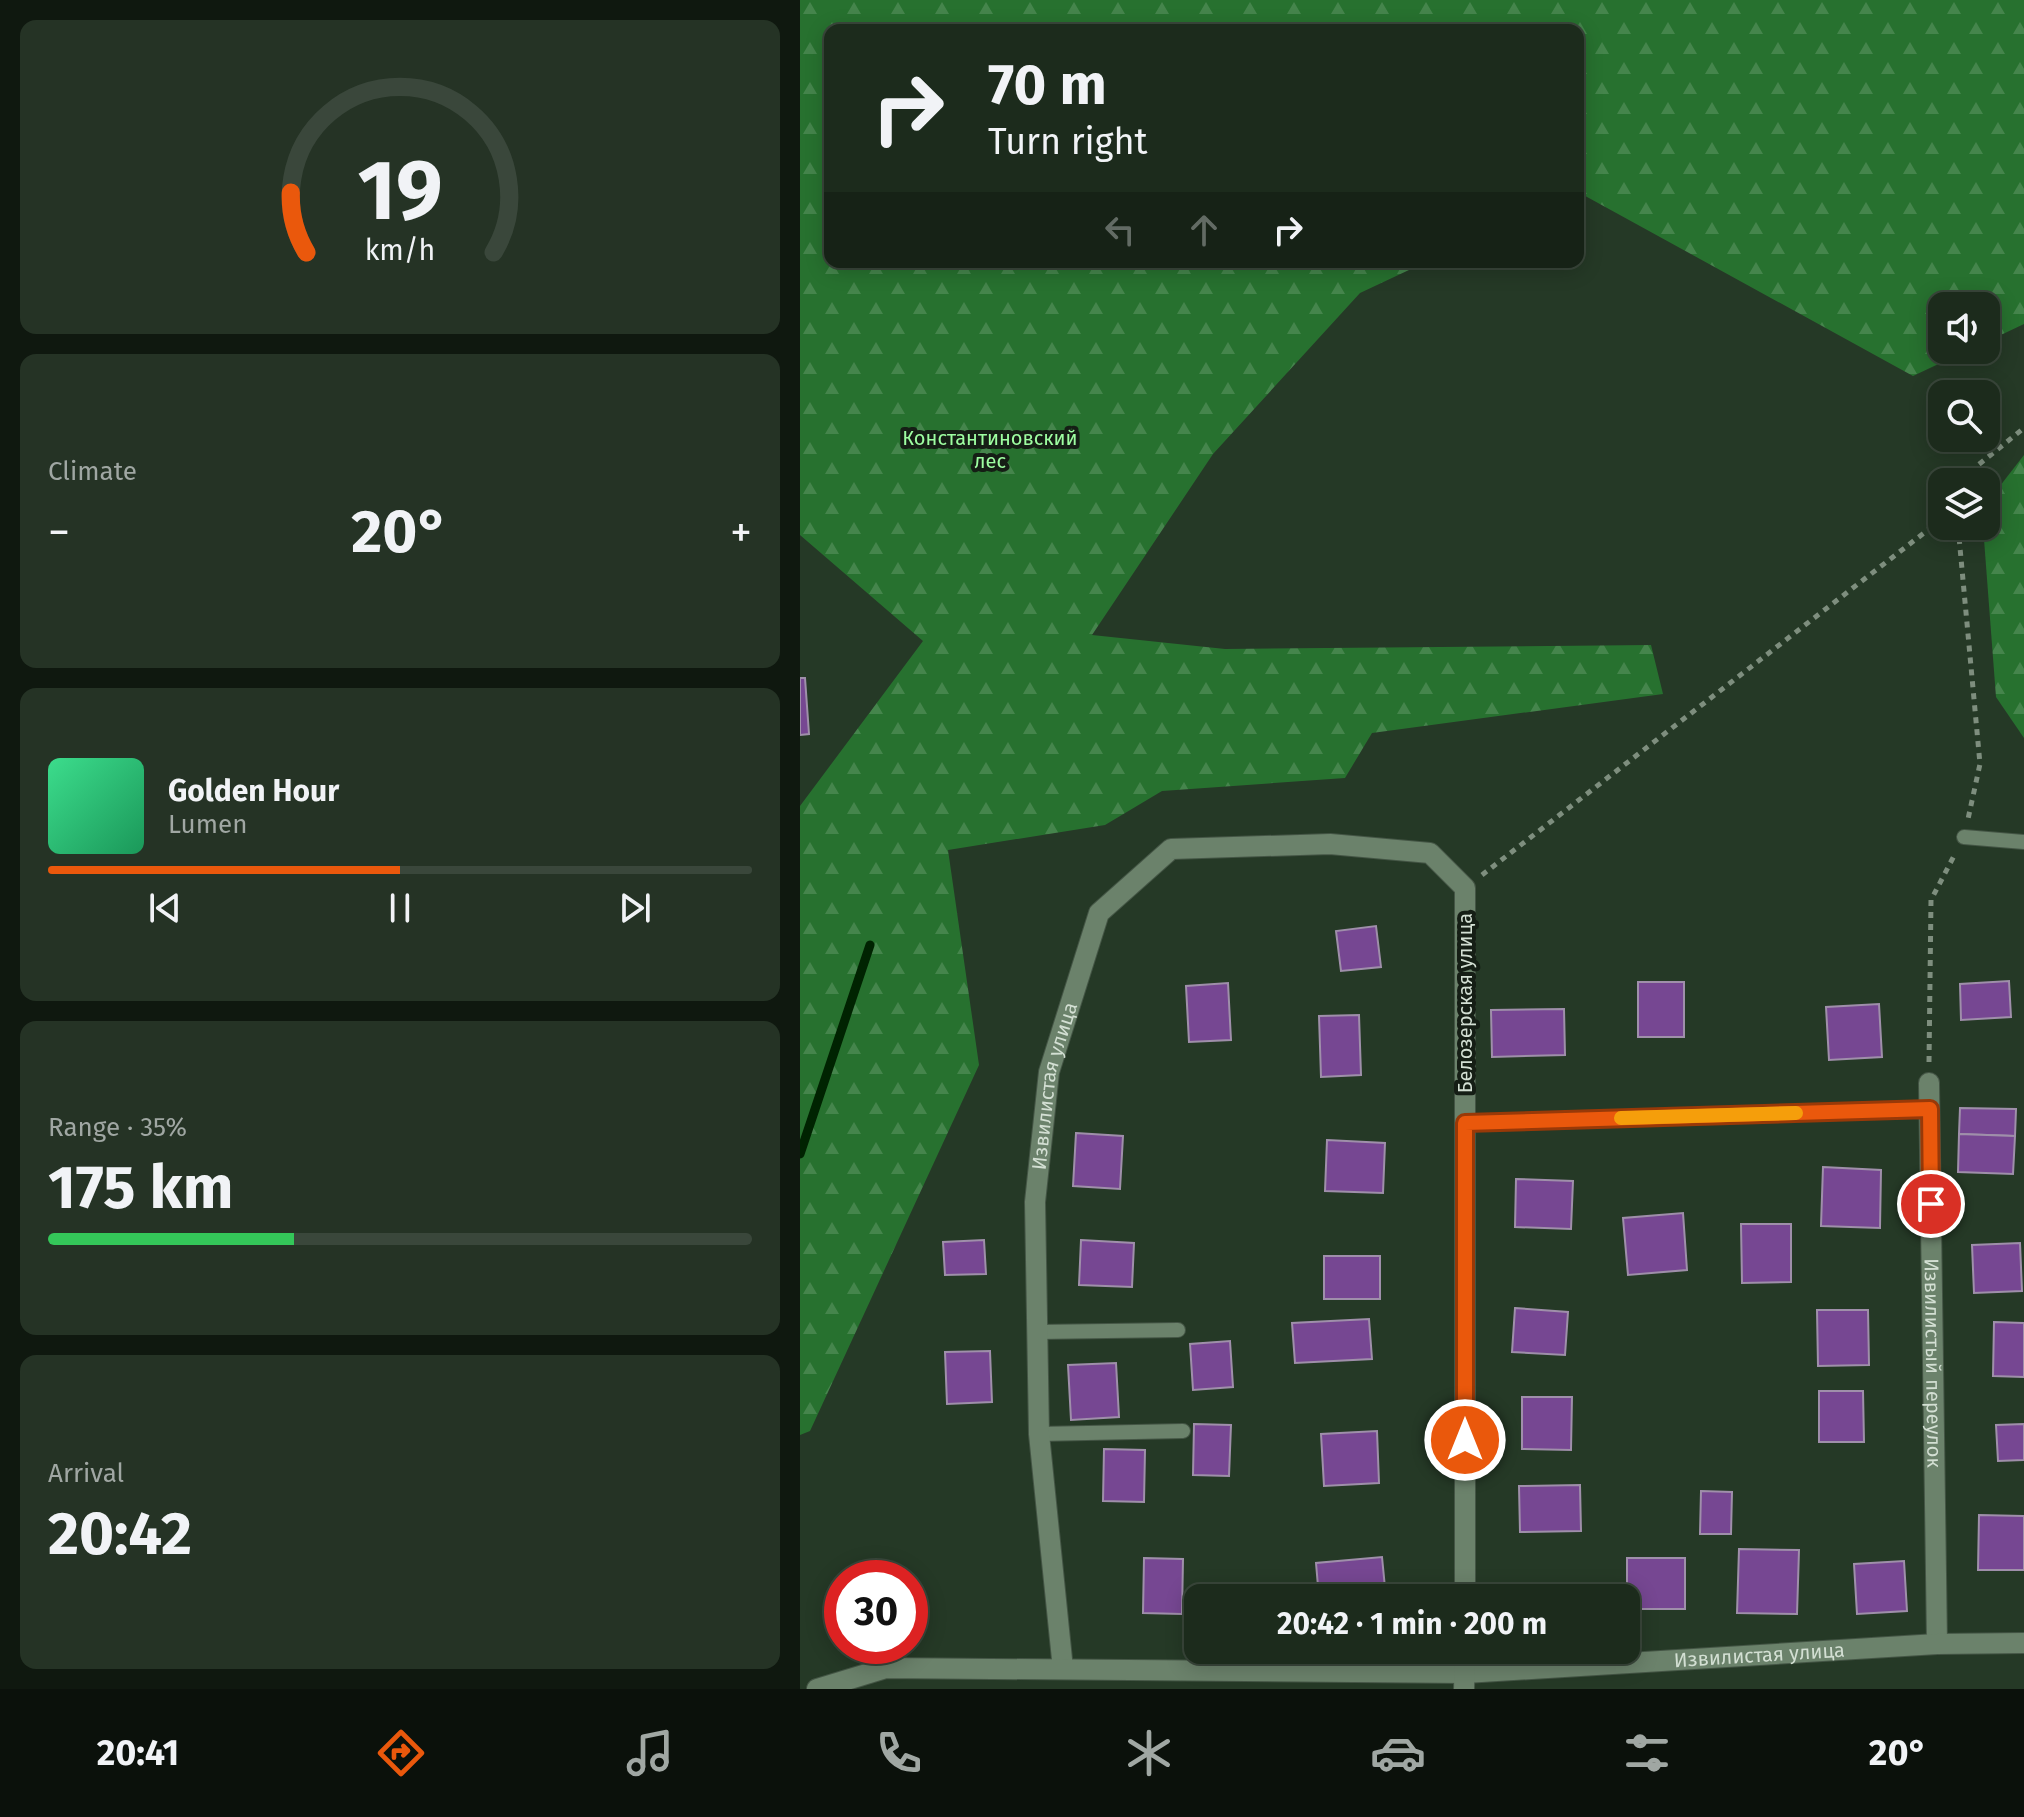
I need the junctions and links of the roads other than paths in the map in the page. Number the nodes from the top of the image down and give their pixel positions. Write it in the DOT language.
graph roads {
  1 [pos="1964,837"];
  2 [pos="2024,842"];
  3 [pos="1465,888"];
  4 [pos="1929,1083"];
  5 [pos="1930,1109"];
  6 [pos="1465,1123"];
  7 [pos="1178,1330"];
  8 [pos="1037,1332"];
  9 [pos="1183,1431"];
  10 [pos="1039,1434"];
  11 [pos="1465,1584"];
  12 [pos="2024,1643"];
  13 [pos="1937,1644"];
  14 [pos="1063,1669"];
  15 [pos="1464,1681"];
  16 [pos="817,1689"];
  1 -- 2 [label="lane"];
  3 -- 6 [label="street, Белозерская улица"];
  3 -- 8 [label="street, Извилистая улица"];
  4 -- 5 [label="street, Извилистый переулок"];
  5 -- 6 [label="lane"];
  5 -- 13 [label="street, Извилистый переулок"];
  6 -- 11 [label="street, Белозерская улица"];
  7 -- 8 [label="lane"];
  8 -- 10 [label="street, Извилистая улица"];
  9 -- 10 [label="lane"];
  10 -- 14 [label="street, Извилистая улица"];
  12 -- 13 [label="street, Извилистая улица"];
  13 -- 15 [label="street, Извилистая улица"];
  14 -- 15 [label="street, Извилистая улица"];
  14 -- 16 [label="street, Извилистая улица"];
}
